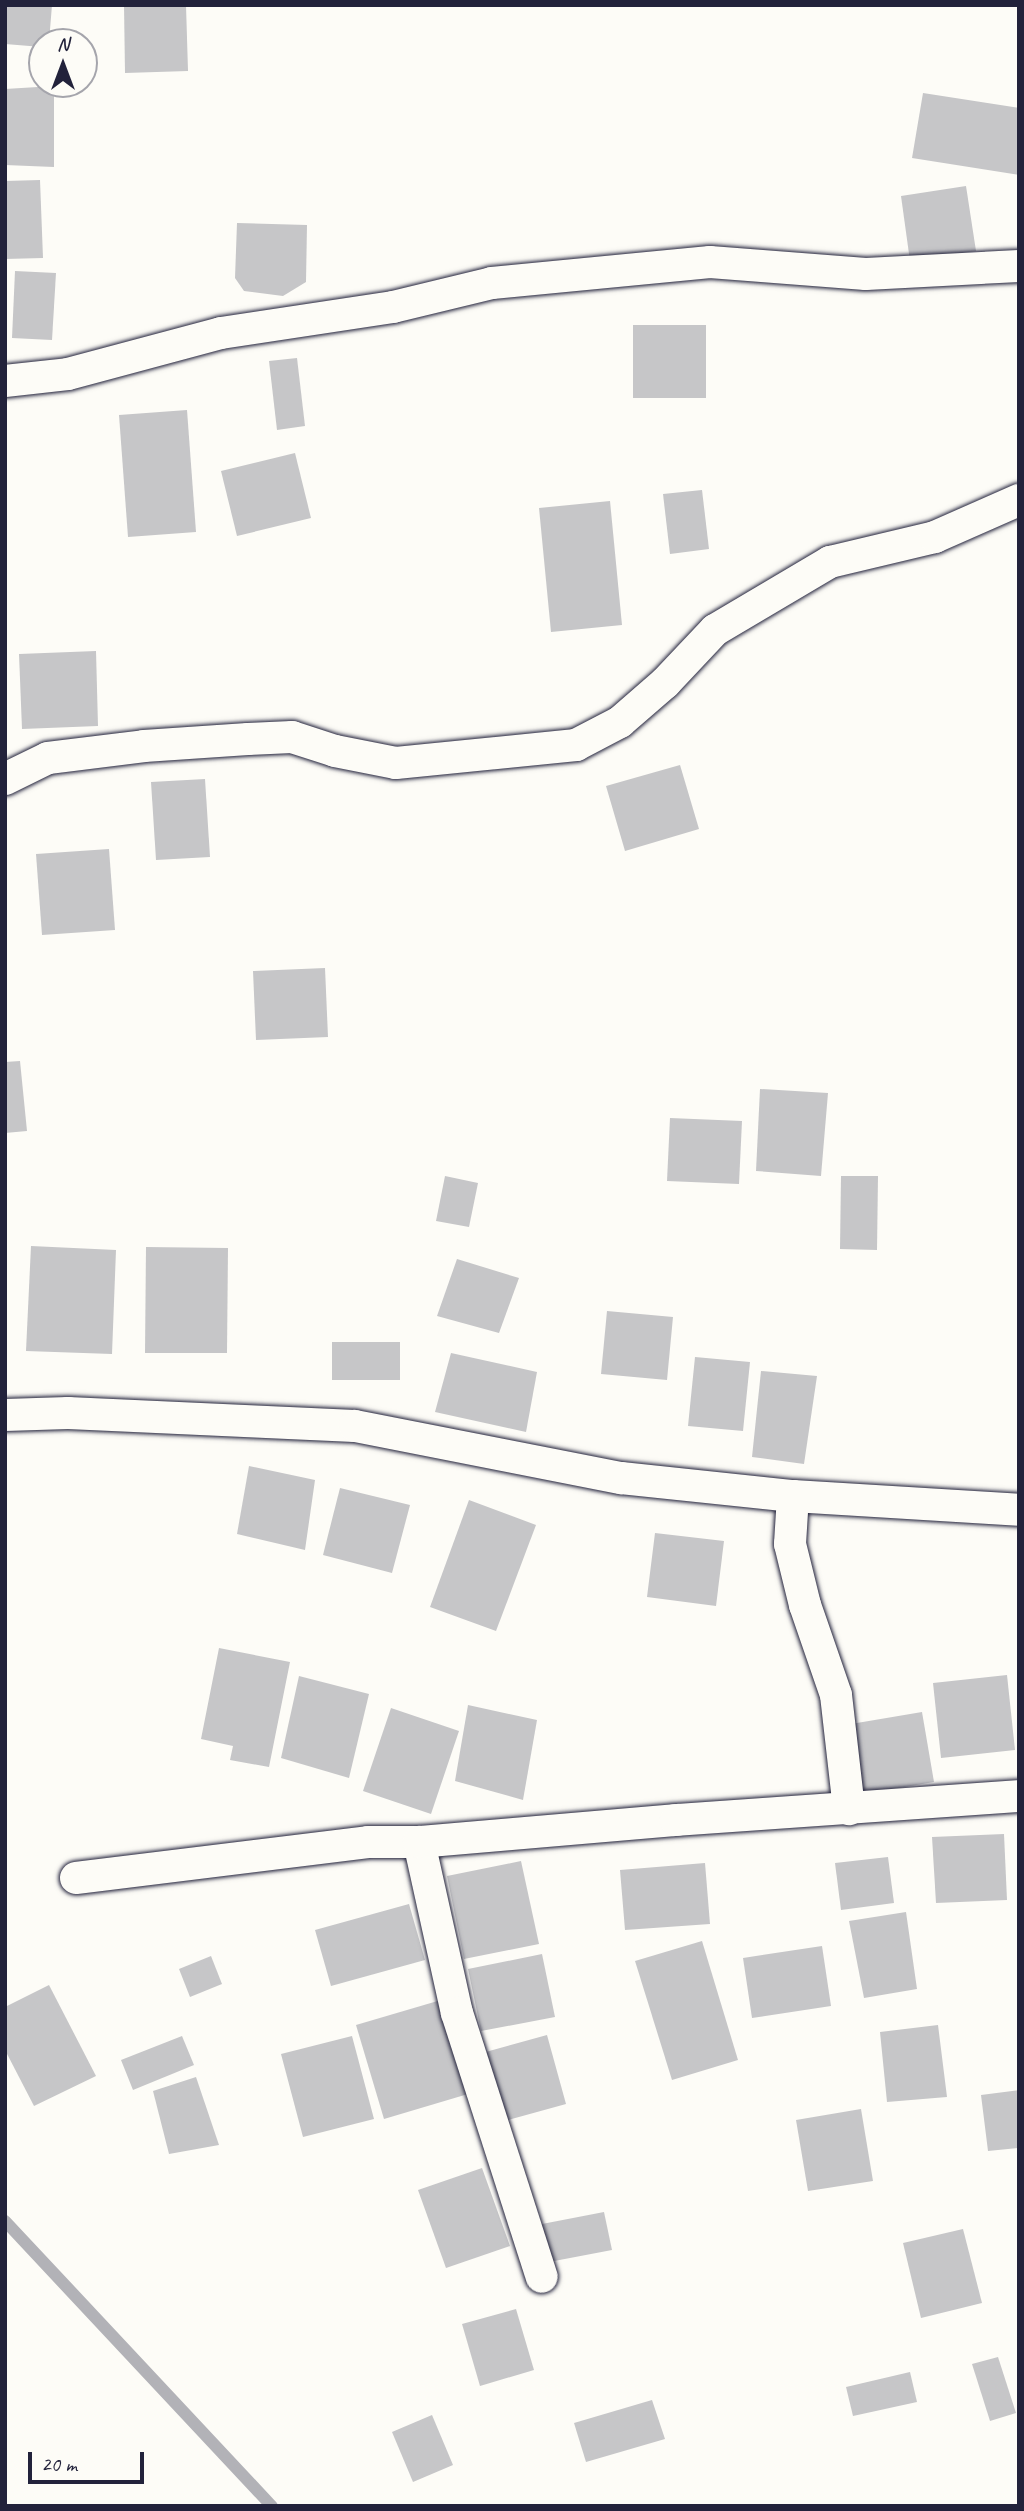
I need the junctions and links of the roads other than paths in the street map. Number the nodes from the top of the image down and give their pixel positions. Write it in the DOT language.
graph roads {
  1 [pos="1019,266"];
  2 [pos="5,381"];
  3 [pos="1019,500"];
  4 [pos="5,779"];
  5 [pos="5,1415"];
  6 [pos="793,1496"];
  7 [pos="1019,1510"];
  8 [pos="1019,1796"];
  9 [pos="849,1809"];
  10 [pos="419,1842"];
  11 [pos="76,1878"];
  12 [pos="542,2277"];
  1 -- 2 [label="street"];
  3 -- 4 [label="street"];
  5 -- 6 [label="street"];
  6 -- 7 [label="street"];
  6 -- 9 [label="street"];
  8 -- 9 [label="street"];
  9 -- 10 [label="street"];
  10 -- 11 [label="street"];
  10 -- 12 [label="street"];
}
